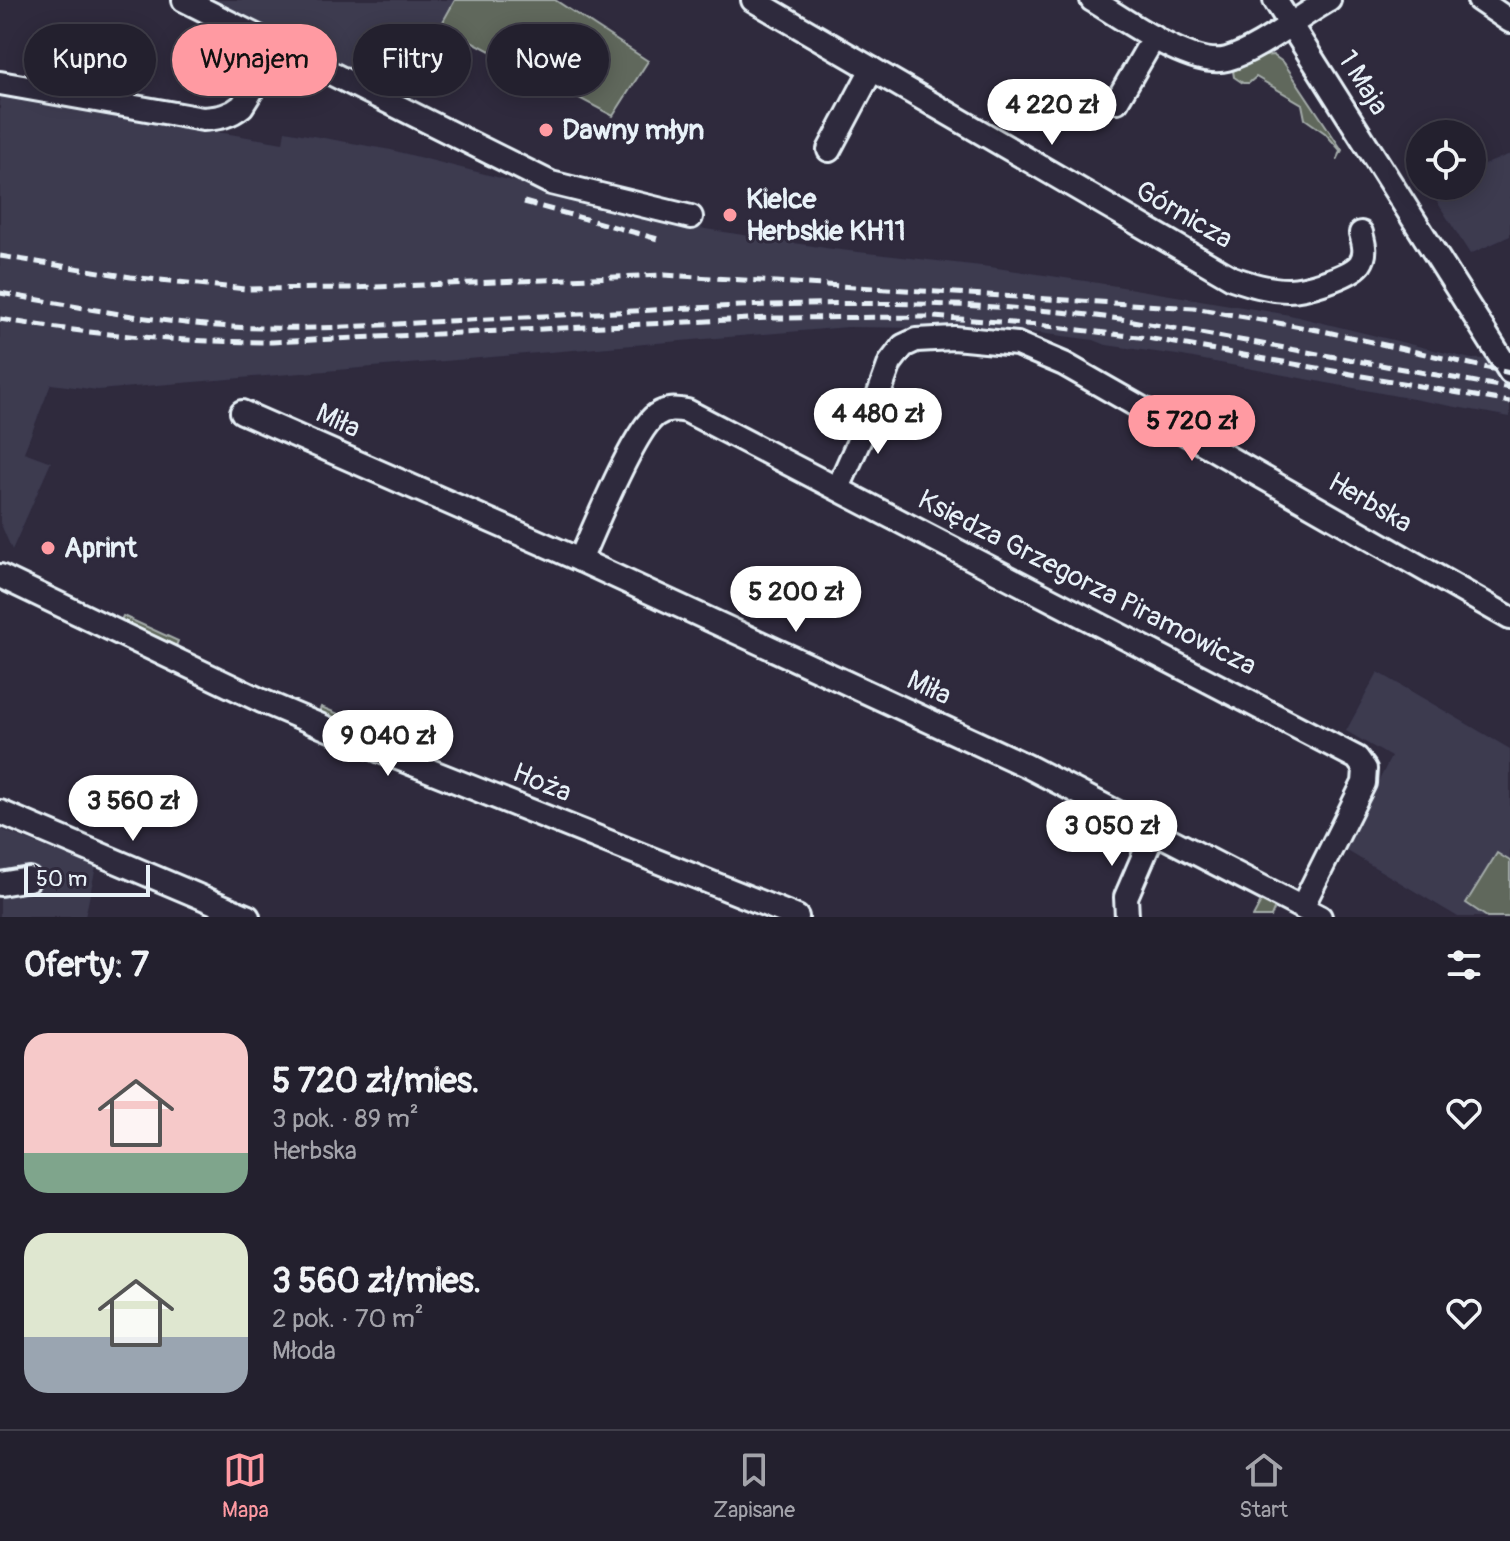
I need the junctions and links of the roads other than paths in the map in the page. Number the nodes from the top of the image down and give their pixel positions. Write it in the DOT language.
graph roads {
  1 [pos="184,0"];
  2 [pos="753,0"];
  3 [pos="1092,0"];
  4 [pos="1275,0"];
  5 [pos="1329,0"];
  6 [pos="1479,0"];
  7 [pos="1510,21"];
  8 [pos="233,24"];
  9 [pos="1291,25"];
  10 [pos="1154,37"];
  11 [pos="872,69"];
  12 [pos="337,76"];
  13 [pos="0,83"];
  14 [pos="248,96"];
  15 [pos="1117,101"];
  16 [pos="829,150"];
  17 [pos="691,217"];
  18 [pos="1361,233"];
  19 [pos="1506,366"];
  20 [pos="242,412"];
  21 [pos="838,488"];
  22 [pos="580,560"];
  23 [pos="2,573"];
  24 [pos="1510,618"];
  25 [pos="0,812"];
  26 [pos="1154,832"];
  27 [pos="29,879"];
  28 [pos="0,884"];
  29 [pos="1311,912"];
  30 [pos="248,917"];
  31 [pos="797,917"];
  32 [pos="1127,917"];
  1 -- 8 [label="street"];
  2 -- 11 [label="street, Górnicza"];
  3 -- 10 [label="street"];
  4 -- 9 [label="street, 1 Maja"];
  5 -- 9 [label="street"];
  6 -- 7 [label="street"];
  9 -- 10 [label="street"];
  9 -- 19 [label="street, 1 Maja"];
  10 -- 15 [label="street"];
  11 -- 16 [label="street"];
  11 -- 18 [label="street, Górnicza"];
  12 -- 17 [label="street"];
  13 -- 14 [label="street"];
  20 -- 22 [label="street, Miła"];
  21 -- 22 [label="street, Księdza Grzegorza Piramowicza"];
  21 -- 24 [label="street, Herbska"];
  21 -- 29 [label="street, Księdza Grzegorza Piramowicza"];
  22 -- 26 [label="street, Miła"];
  23 -- 31 [label="street, Hoża"];
  25 -- 30 [label="street"];
  26 -- 29 [label="street, Miła"];
  26 -- 32 [label="street"];
  27 -- 28 [label="street"];
}
